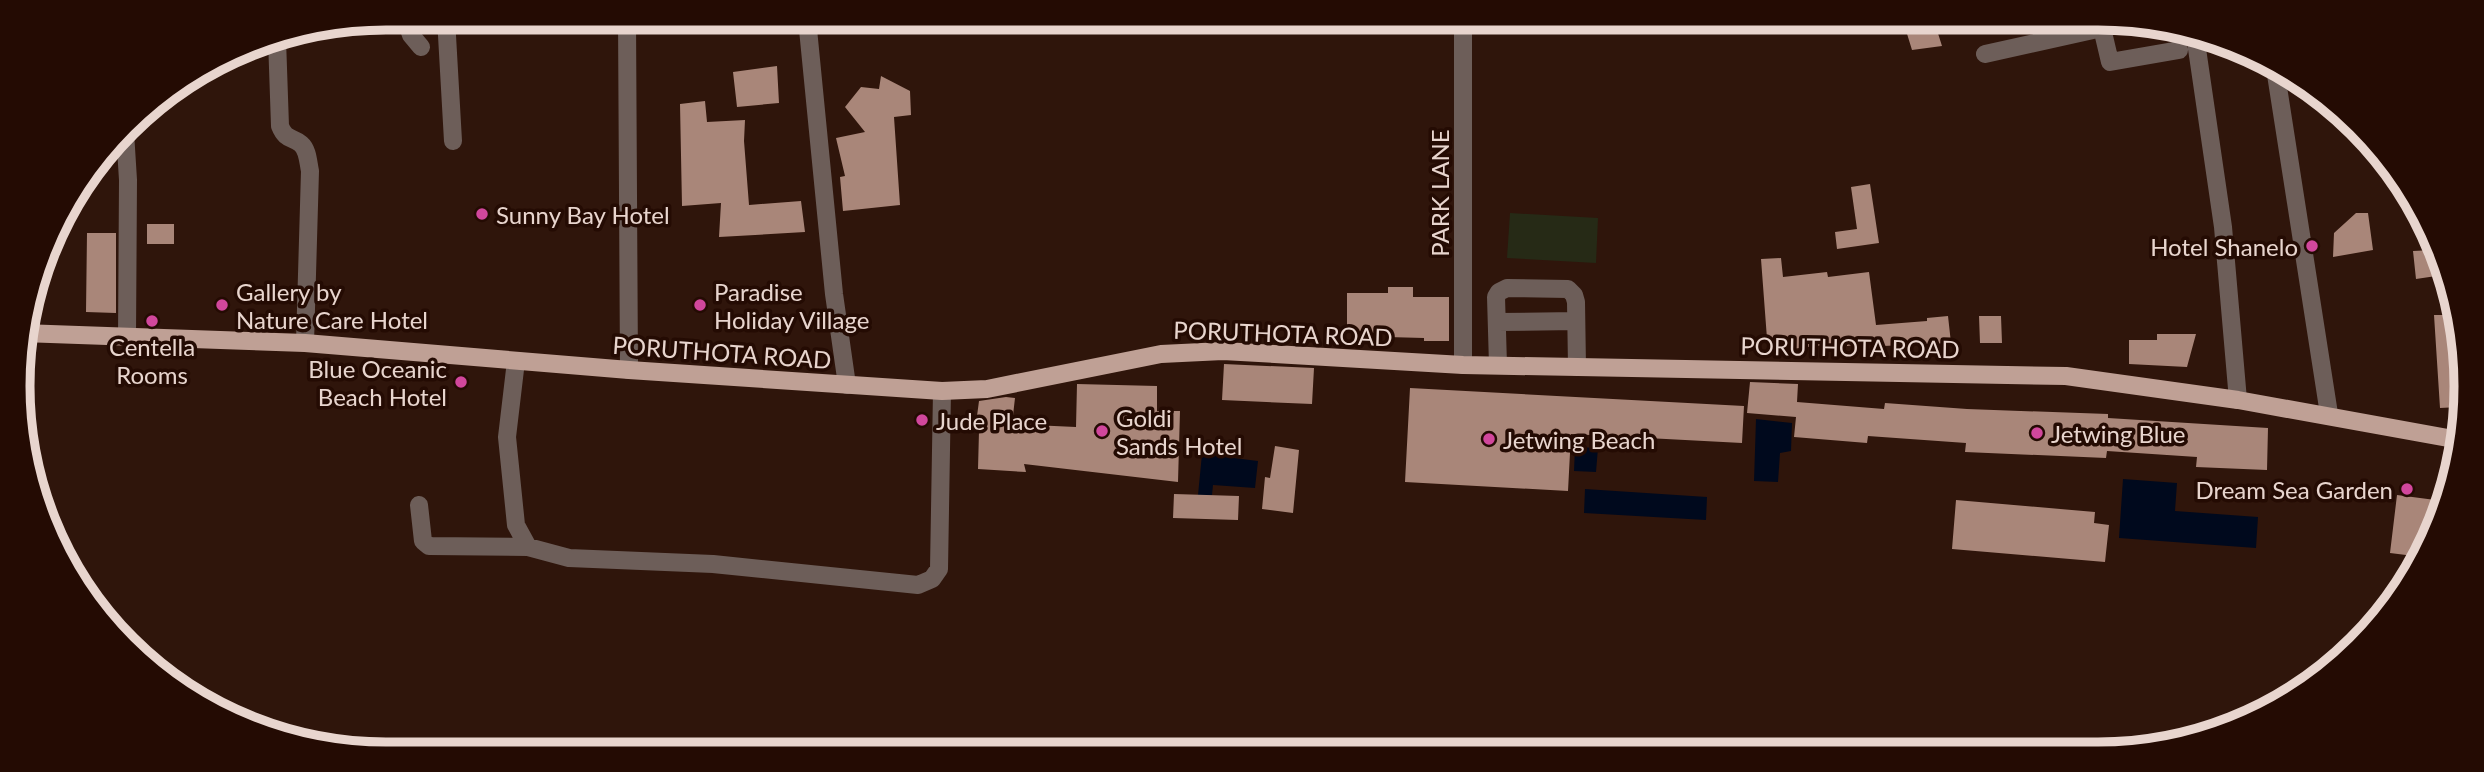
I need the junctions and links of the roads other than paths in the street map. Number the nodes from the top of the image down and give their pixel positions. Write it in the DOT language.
graph roads {
  1 [pos="409,30"];
  2 [pos="447,30"];
  3 [pos="627,30"];
  4 [pos="808,30"];
  5 [pos="1464,30"];
  6 [pos="2093,30"];
  7 [pos="2103,30"];
  8 [pos="2195,44"];
  9 [pos="277,47"];
  10 [pos="421,47"];
  11 [pos="2179,50"];
  12 [pos="1985,54"];
  13 [pos="2276,77"];
  14 [pos="453,141"];
  15 [pos="126,143"];
  16 [pos="1576,321"];
  17 [pos="1497,322"];
  18 [pos="34,333"];
  19 [pos="127,338"];
  20 [pos="305,342"];
  21 [pos="516,361"];
  22 [pos="1463,365"];
  23 [pos="1499,365"];
  24 [pos="1577,367"];
  25 [pos="629,370"];
  26 [pos="847,385"];
  27 [pos="942,391"];
  28 [pos="2238,400"];
  29 [pos="2329,414"];
  30 [pos="2450,438"];
  31 [pos="418,505"];
  32 [pos="528,547"];
  1 -- 10 [label="street"];
  2 -- 14 [label="street"];
  3 -- 25 [label="street"];
  4 -- 26 [label="street"];
  5 -- 22 [label="street, PARK LANE"];
  6 -- 12 [label="street"];
  7 -- 11 [label="street"];
  8 -- 28 [label="street"];
  9 -- 20 [label="street"];
  13 -- 29 [label="street"];
  15 -- 19 [label="street"];
  16 -- 17 [label="street"];
  16 -- 17 [label="street"];
  16 -- 24 [label="street"];
  17 -- 23 [label="street"];
  18 -- 19 [label="main road, PORUTHOTA ROAD"];
  19 -- 20 [label="main road, PORUTHOTA ROAD"];
  20 -- 21 [label="main road, PORUTHOTA ROAD"];
  21 -- 25 [label="main road, PORUTHOTA ROAD"];
  21 -- 32 [label="street"];
  22 -- 23 [label="main road, PORUTHOTA ROAD"];
  22 -- 27 [label="main road, PORUTHOTA ROAD"];
  23 -- 24 [label="main road, PORUTHOTA ROAD"];
  24 -- 28 [label="main road, PORUTHOTA ROAD"];
  25 -- 26 [label="main road, PORUTHOTA ROAD"];
  26 -- 27 [label="main road, PORUTHOTA ROAD"];
  27 -- 32 [label="street"];
  28 -- 29 [label="main road, PORUTHOTA ROAD"];
  29 -- 30 [label="main road, PORUTHOTA ROAD"];
  31 -- 32 [label="street"];
}
